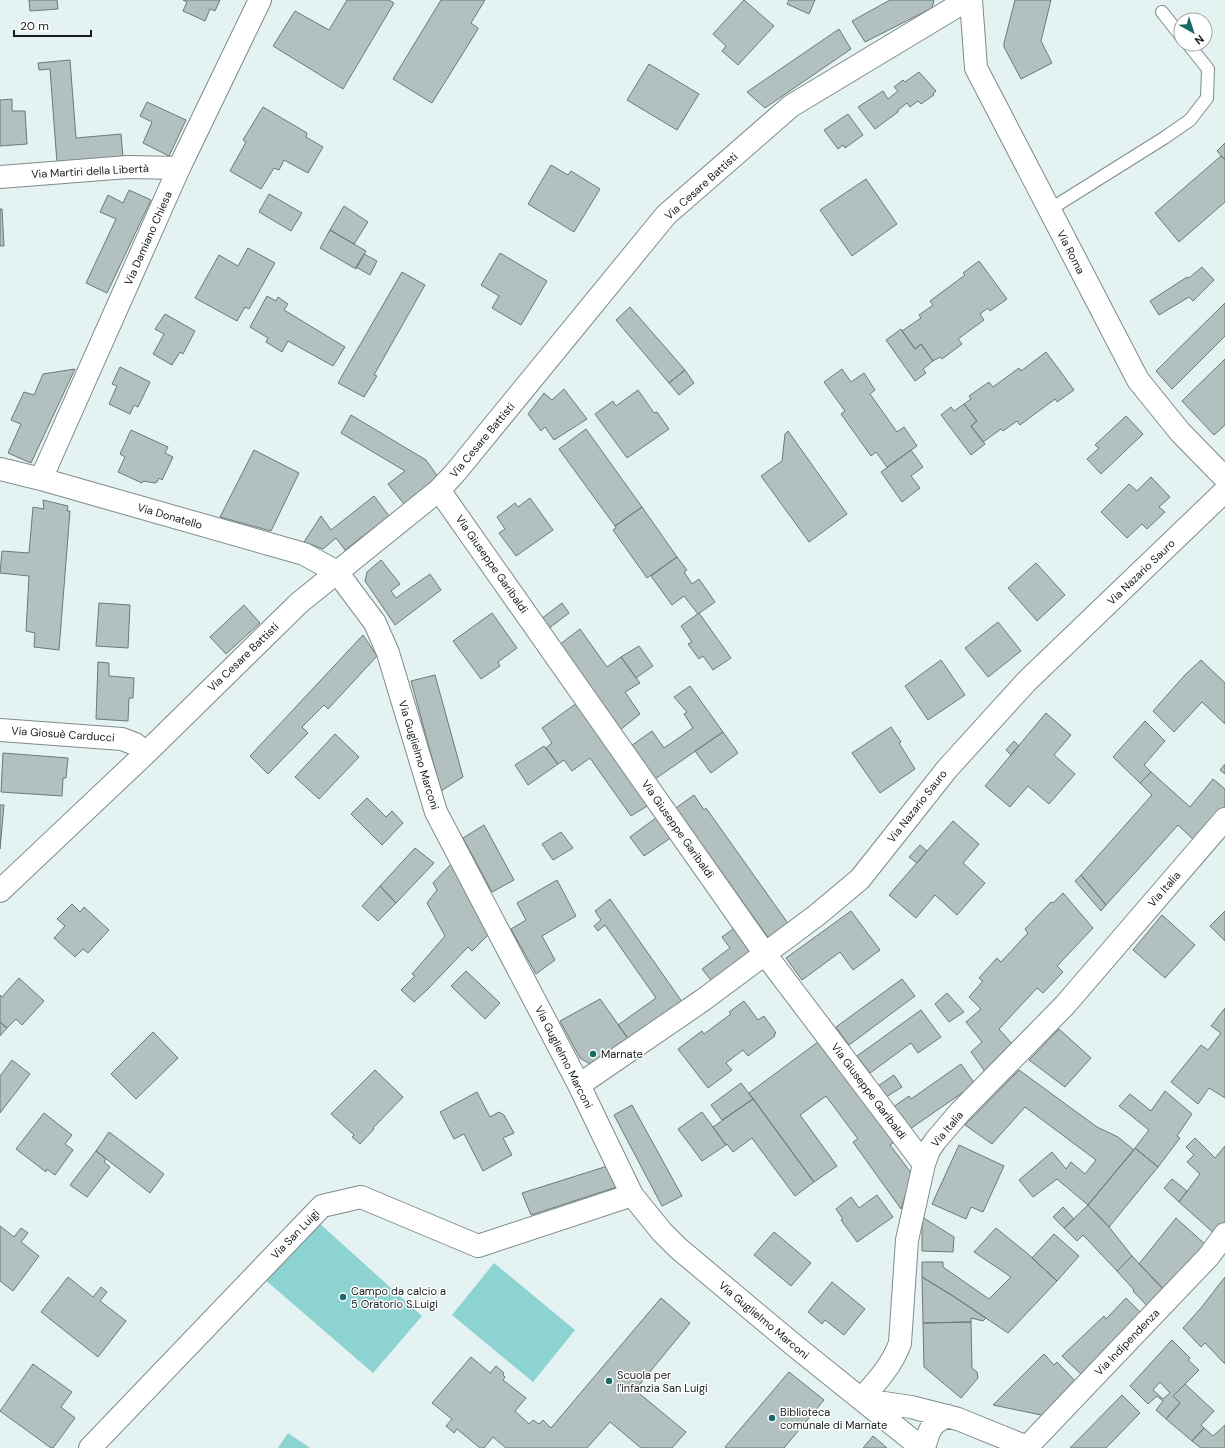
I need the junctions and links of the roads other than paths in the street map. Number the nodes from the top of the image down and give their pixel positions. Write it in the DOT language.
graph roads {
  1 [pos="260,0"];
  2 [pos="967,0"];
  3 [pos="971,0"];
  4 [pos="1162,12"];
  5 [pos="1173,26"];
  6 [pos="1194,52"];
  7 [pos="179,168"];
  8 [pos="0,177"];
  9 [pos="1049,210"];
  10 [pos="0,469"];
  11 [pos="1225,478"];
  12 [pos="41,479"];
  13 [pos="440,490"];
  14 [pos="1225,491"];
  15 [pos="337,572"];
  16 [pos="0,730"];
  17 [pos="146,753"];
  18 [pos="1225,819"];
  19 [pos="0,891"];
  20 [pos="765,954"];
  21 [pos="579,1085"];
  22 [pos="924,1164"];
  23 [pos="632,1195"];
  24 [pos="1225,1234"];
  25 [pos="861,1399"];
  26 [pos="948,1416"];
  27 [pos="90,1448"];
  28 [pos="923,1448"];
  29 [pos="1026,1448"];
  1 -- 7 [label="street, Via Damiano Chiesa"];
  2 -- 13 [label="street, Via Cesare Battisti"];
  3 -- 9 [label="street, Via Roma"];
  4 -- 5 [label="lane"];
  6 -- 9 [label="lane"];
  7 -- 8 [label="street, Via Martiri della Libertà"];
  7 -- 12 [label="street, Via Damiano Chiesa"];
  9 -- 11 [label="street, Via Roma"];
  10 -- 12 [label="street, Via Donatello"];
  12 -- 15 [label="street, Via Donatello"];
  13 -- 15 [label="street, Via Cesare Battisti"];
  13 -- 20 [label="street, Via Giuseppe Garibaldi"];
  14 -- 20 [label="street, Via Nazario Sauro"];
  15 -- 17 [label="street, Via Cesare Battisti"];
  15 -- 21 [label="street, Via Guglielmo Marconi"];
  16 -- 17 [label="street, Via Giosuè Carducci"];
  17 -- 19 [label="street, Via Cesare Battisti"];
  18 -- 22 [label="street, Via Italia"];
  20 -- 21 [label="street, Via Nazario Sauro"];
  20 -- 22 [label="street, Via Giuseppe Garibaldi"];
  21 -- 23 [label="street, Via Guglielmo Marconi"];
  22 -- 25 [label="street, Via Italia"];
  23 -- 25 [label="street, Via Guglielmo Marconi"];
  23 -- 27 [label="street, Via San Luigi"];
  24 -- 29 [label="street, Via Indipendenza"];
  25 -- 26 [label="street"];
  25 -- 28 [label="street, Via Guglielmo Marconi"];
  26 -- 28 [label="street"];
  26 -- 29 [label="street"];
}
